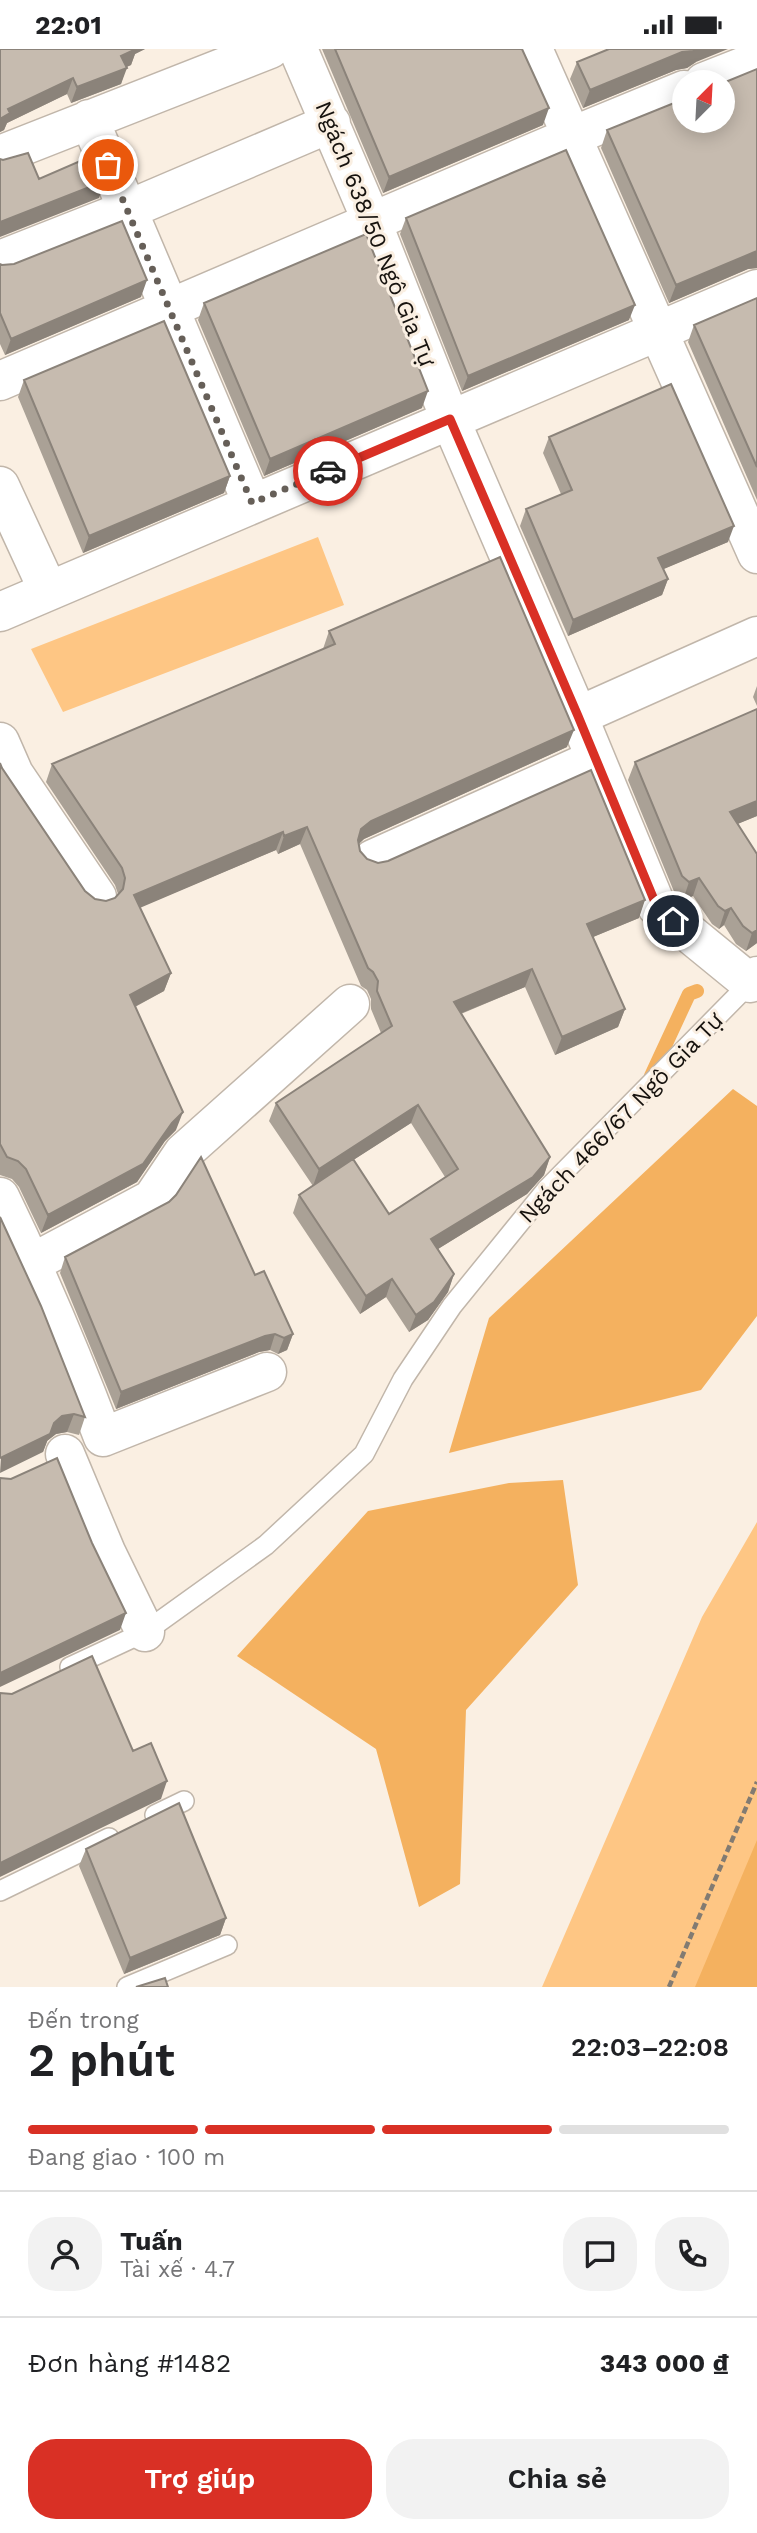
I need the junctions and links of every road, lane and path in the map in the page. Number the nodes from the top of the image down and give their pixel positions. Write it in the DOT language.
graph roads {
  1 [pos="270,49"];
  2 [pos="298,49"];
  3 [pos="533,49"];
  4 [pos="757,61"];
  5 [pos="734,70"];
  6 [pos="672,95"];
  7 [pos="89,119"];
  8 [pos="331,123"];
  9 [pos="570,137"];
  10 [pos="0,155"];
  11 [pos="127,210"];
  12 [pos="372,222"];
  13 [pos="0,260"];
  14 [pos="757,289"];
  15 [pos="167,308"];
  16 [pos="659,333"];
  17 [pos="0,381"];
  18 [pos="450,419"];
  19 [pos="0,489"];
  20 [pos="252,503"];
  21 [pos="757,554"];
  22 [pos="48,590"];
  23 [pos="0,612"];
  24 [pos="757,636"];
  25 [pos="578,716"];
  26 [pos="0,742"];
  27 [pos="595,758"];
  28 [pos="373,859"];
  29 [pos="97,897"];
  30 [pos="755,981"];
  31 [pos="351,1004"];
  32 [pos="0,1197"];
  33 [pos="32,1263"];
  34 [pos="267,1373"];
  35 [pos="76,1449"];
  36 [pos="145,1632"];
  37 [pos="48,1678"];
  38 [pos="757,1783"];
  39 [pos="184,1801"];
  40 [pos="0,1891"];
  41 [pos="227,1945"];
  42 [pos="127,1987"];
  43 [pos="669,1987"];
  1 -- 7 [label="street"];
  2 -- 8 [label="street, Ngách 638/50 Ngô Gia Tự"];
  3 -- 9 [label="street"];
  4 -- 5 [label="street"];
  6 -- 9 [label="street"];
  7 -- 10 [label="street"];
  7 -- 11 [label="street"];
  8 -- 11 [label="street"];
  8 -- 12 [label="street, Ngách 638/50 Ngô Gia Tự"];
  9 -- 12 [label="street"];
  9 -- 16 [label="street"];
  11 -- 13 [label="street"];
  11 -- 15 [label="street"];
  12 -- 15 [label="street"];
  12 -- 18 [label="street, Ngách 638/50 Ngô Gia Tự"];
  14 -- 16 [label="street"];
  15 -- 17 [label="street"];
  15 -- 20 [label="street"];
  16 -- 18 [label="street"];
  16 -- 21 [label="street"];
  18 -- 20 [label="street"];
  18 -- 25 [label="street, Ngách 638/50 Ngô Gia Tự"];
  19 -- 22 [label="street"];
  20 -- 22 [label="street"];
  22 -- 23 [label="street"];
  24 -- 25 [label="street"];
  25 -- 27 [label="street, Ngách 638/50 Ngô Gia Tự"];
  26 -- 29 [label="street"];
  27 -- 28 [label="street"];
  27 -- 30 [label="street, Ngách 638/50 Ngô Gia Tự"];
  30 -- 36 [label="lane, Ngách 466/67 Ngô Gia Tự"];
  31 -- 33 [label="street"];
  32 -- 33 [label="street"];
  33 -- 35 [label="street"];
  34 -- 35 [label="street"];
  35 -- 36 [label="street"];
  36 -- 37 [label="lane, Ngách 466/67 Ngô Gia Tự"];
  38 -- 43 [label="path"];
  39 -- 40 [label="lane"];
  41 -- 42 [label="lane"];
}
